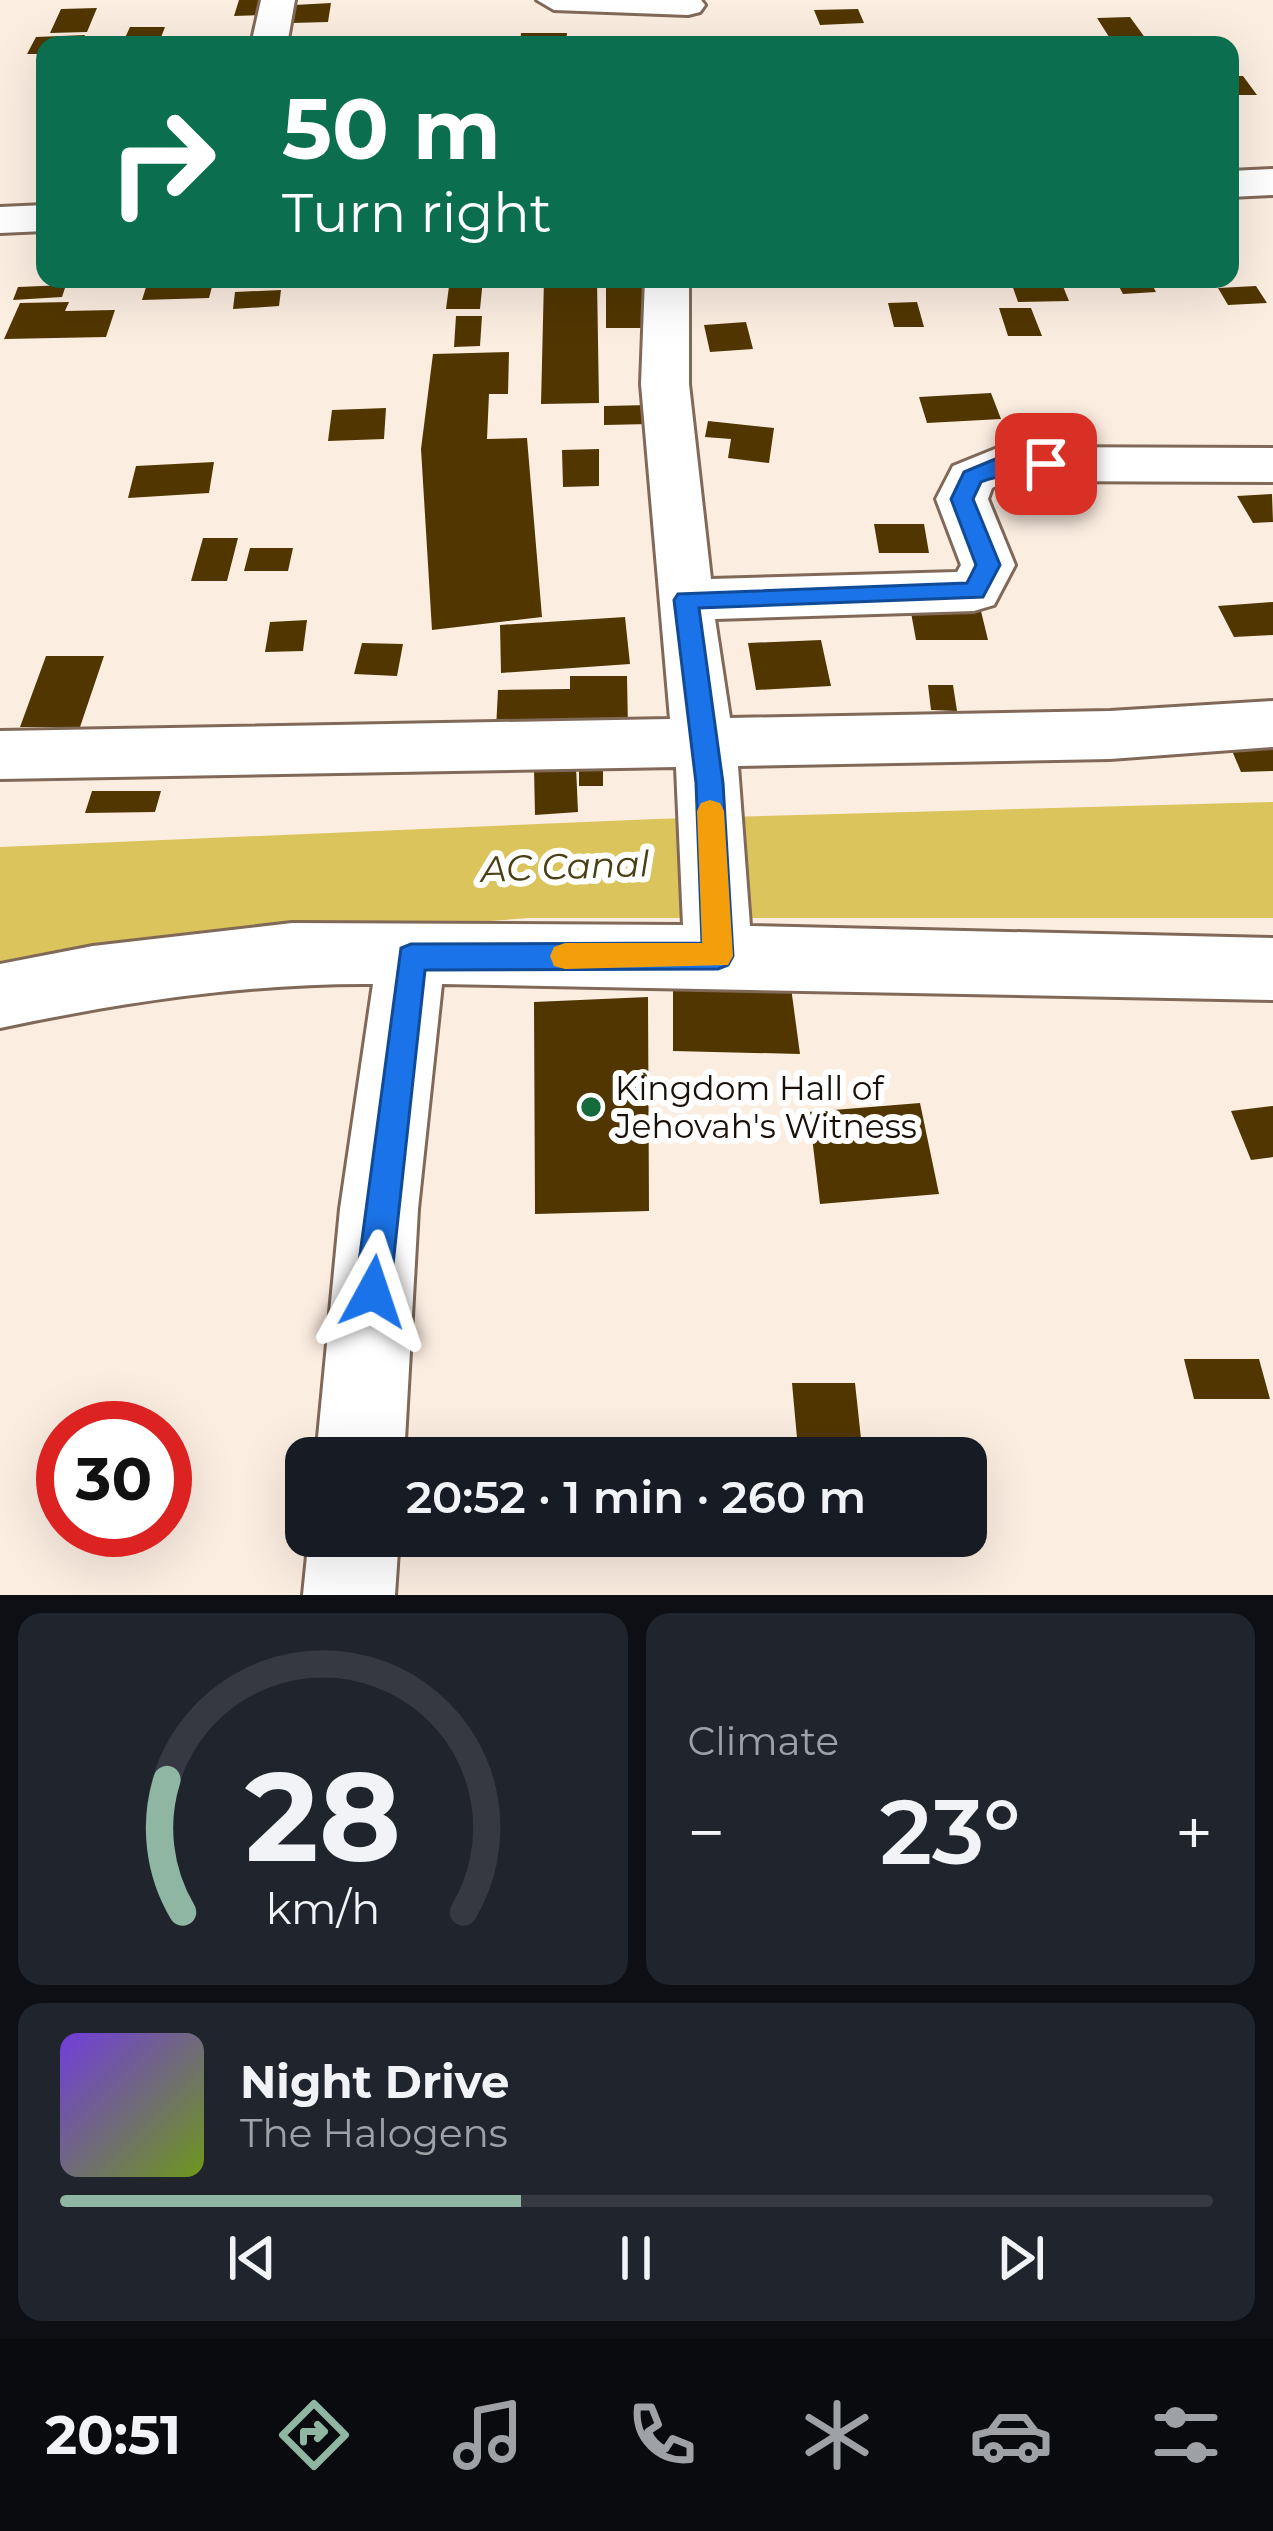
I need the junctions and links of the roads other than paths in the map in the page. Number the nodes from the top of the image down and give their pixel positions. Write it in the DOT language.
graph roads {
  1 [pos="278,0"];
  2 [pos="554,0"];
  3 [pos="688,2"];
  4 [pos="270,36"];
  5 [pos="690,36"];
  6 [pos="1273,161"];
  7 [pos="1239,163"];
  8 [pos="1273,182"];
  9 [pos="1239,184"];
  10 [pos="36,218"];
  11 [pos="0,220"];
  12 [pos="667,288"];
  13 [pos="1273,465"];
  14 [pos="686,600"];
  15 [pos="1273,724"];
  16 [pos="0,754"];
  17 [pos="707,762"];
  18 [pos="717,944"];
  19 [pos="411,957"];
  20 [pos="1273,969"];
  21 [pos="0,996"];
  22 [pos="362,1437"];
  23 [pos="352,1557"];
  24 [pos="349,1595"];
  1 -- 4 [label="street"];
  2 -- 3 [label="street"];
  3 -- 5 [label="street"];
  6 -- 7 [label="highway"];
  8 -- 9 [label="highway"];
  10 -- 11 [label="highway"];
  12 -- 14 [label="street"];
  13 -- 14 [label="street"];
  14 -- 17 [label="street"];
  15 -- 17 [label="street"];
  16 -- 17 [label="street"];
  17 -- 18 [label="street"];
  18 -- 19 [label="street"];
  18 -- 20 [label="street"];
  19 -- 21 [label="street"];
  19 -- 22 [label="street"];
  23 -- 24 [label="street"];
}
